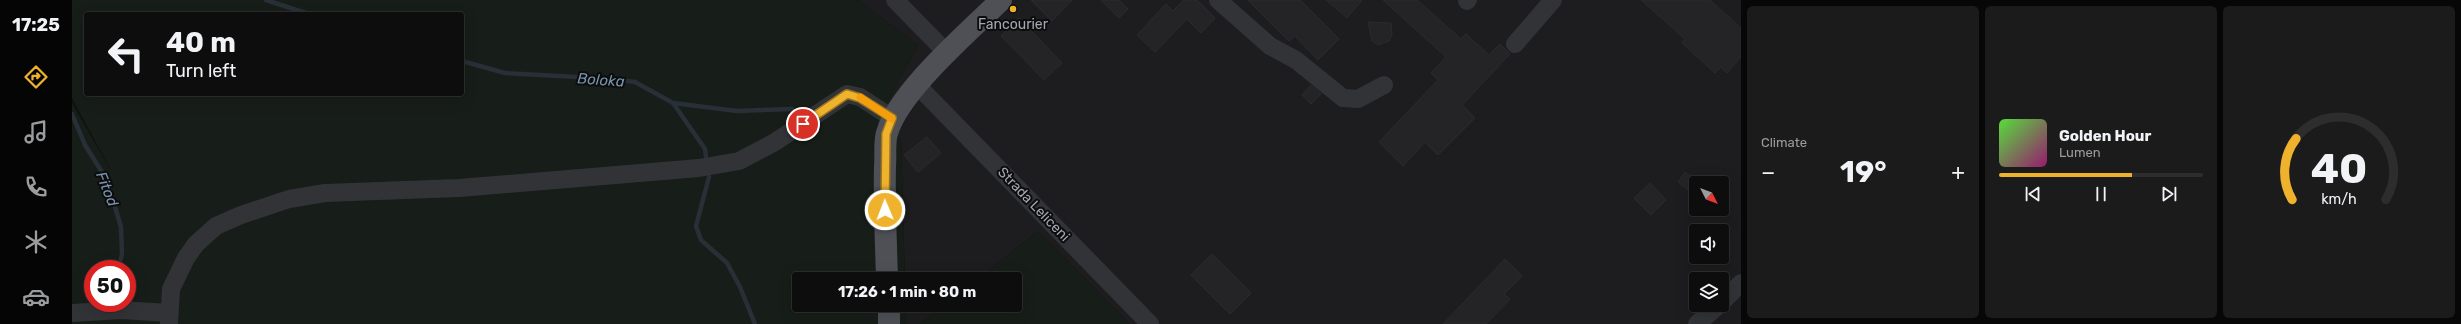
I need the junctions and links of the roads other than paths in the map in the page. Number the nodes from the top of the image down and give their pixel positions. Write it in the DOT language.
graph roads {
  1 [pos="895,0"];
  2 [pos="1002,0"];
  3 [pos="1218,0"];
  4 [pos="1553,0"];
  5 [pos="1515,44"];
  6 [pos="948,54"];
  7 [pos="917,85"];
  8 [pos="1384,85"];
  9 [pos="892,118"];
  10 [pos="888,272"];
  11 [pos="1741,283"];
  12 [pos="1729,295"];
  13 [pos="889,312"];
  14 [pos="1711,312"];
  15 [pos="72,313"];
  16 [pos="169,318"];
  17 [pos="889,324"];
  18 [pos="1150,324"];
  19 [pos="1697,324"];
  1 -- 6 [label="street"];
  2 -- 6 [label="main road"];
  3 -- 8 [label="street"];
  4 -- 5 [label="street"];
  6 -- 7 [label="main road"];
  7 -- 9 [label="main road"];
  7 -- 18 [label="street, Strada Leliceni"];
  9 -- 10 [label="main road"];
  9 -- 16 [label="street"];
  11 -- 12 [label="street"];
  13 -- 17 [label="main road"];
  14 -- 19 [label="street"];
  15 -- 16 [label="street"];
}
